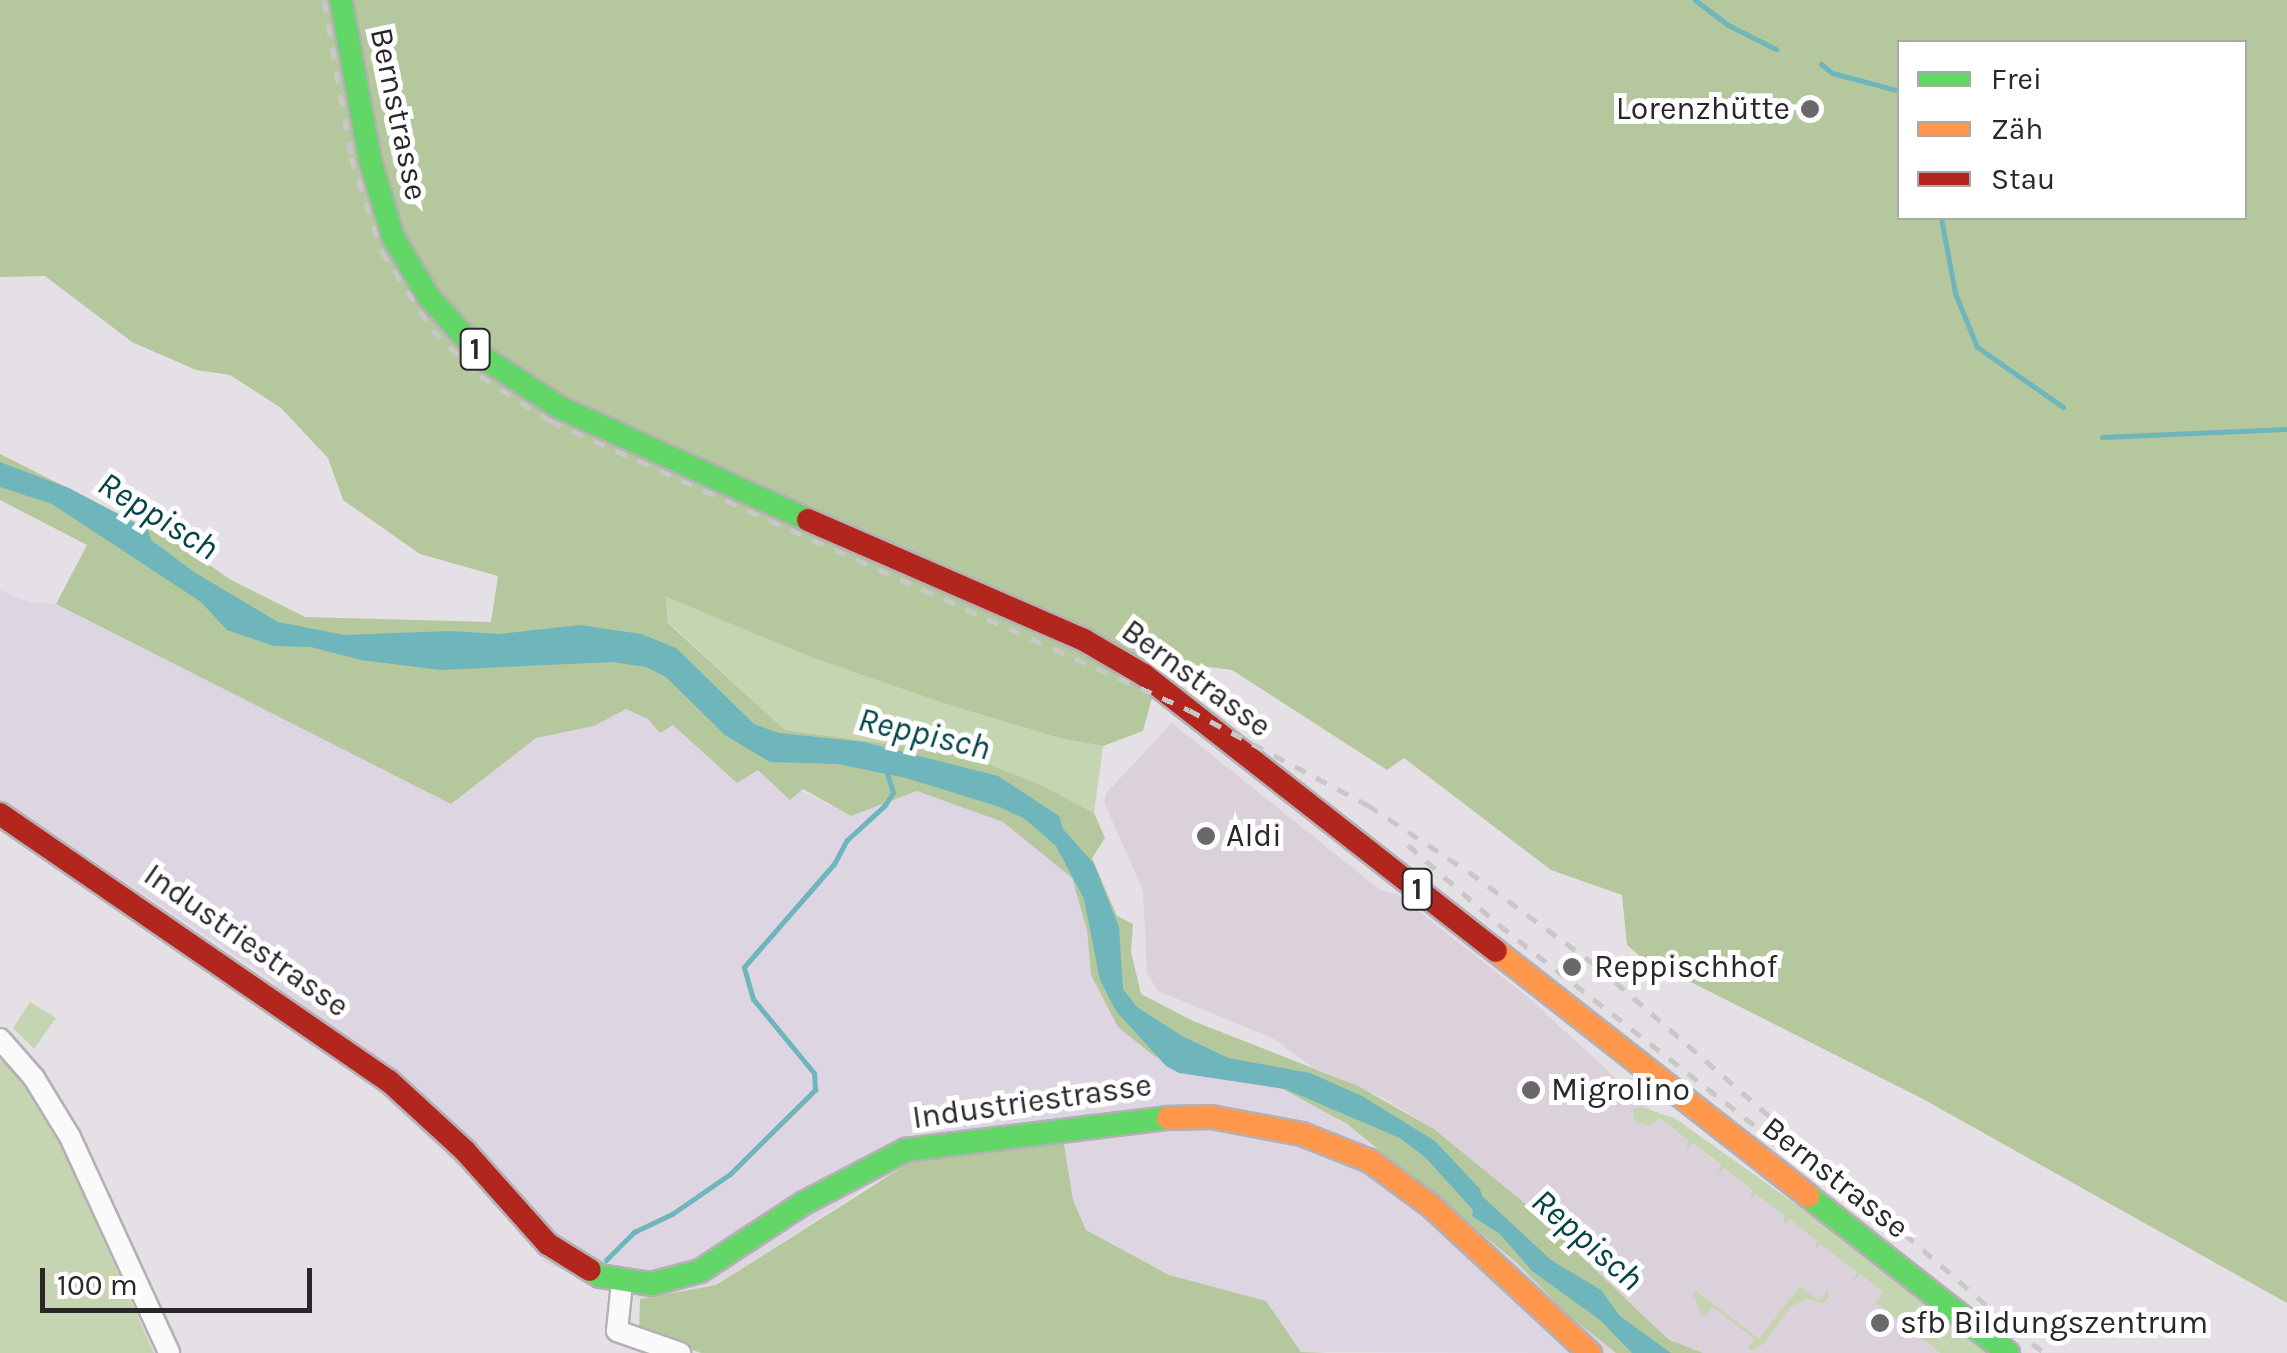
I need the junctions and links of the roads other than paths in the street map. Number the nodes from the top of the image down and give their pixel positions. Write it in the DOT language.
graph roads {
  1 [pos="341,0"];
  2 [pos="0,814"];
  3 [pos="0,1039"];
  4 [pos="622,1282"];
  5 [pos="169,1352"];
  6 [pos="680,1353"];
  7 [pos="1590,1353"];
  8 [pos="2008,1353"];
  1 -- 8 [label="main road, Bernstrasse / 1"];
  2 -- 4 [label="main road, Industriestrasse"];
  3 -- 5 [label="street"];
  4 -- 6 [label="street"];
  4 -- 7 [label="main road, Industriestrasse"];
}
